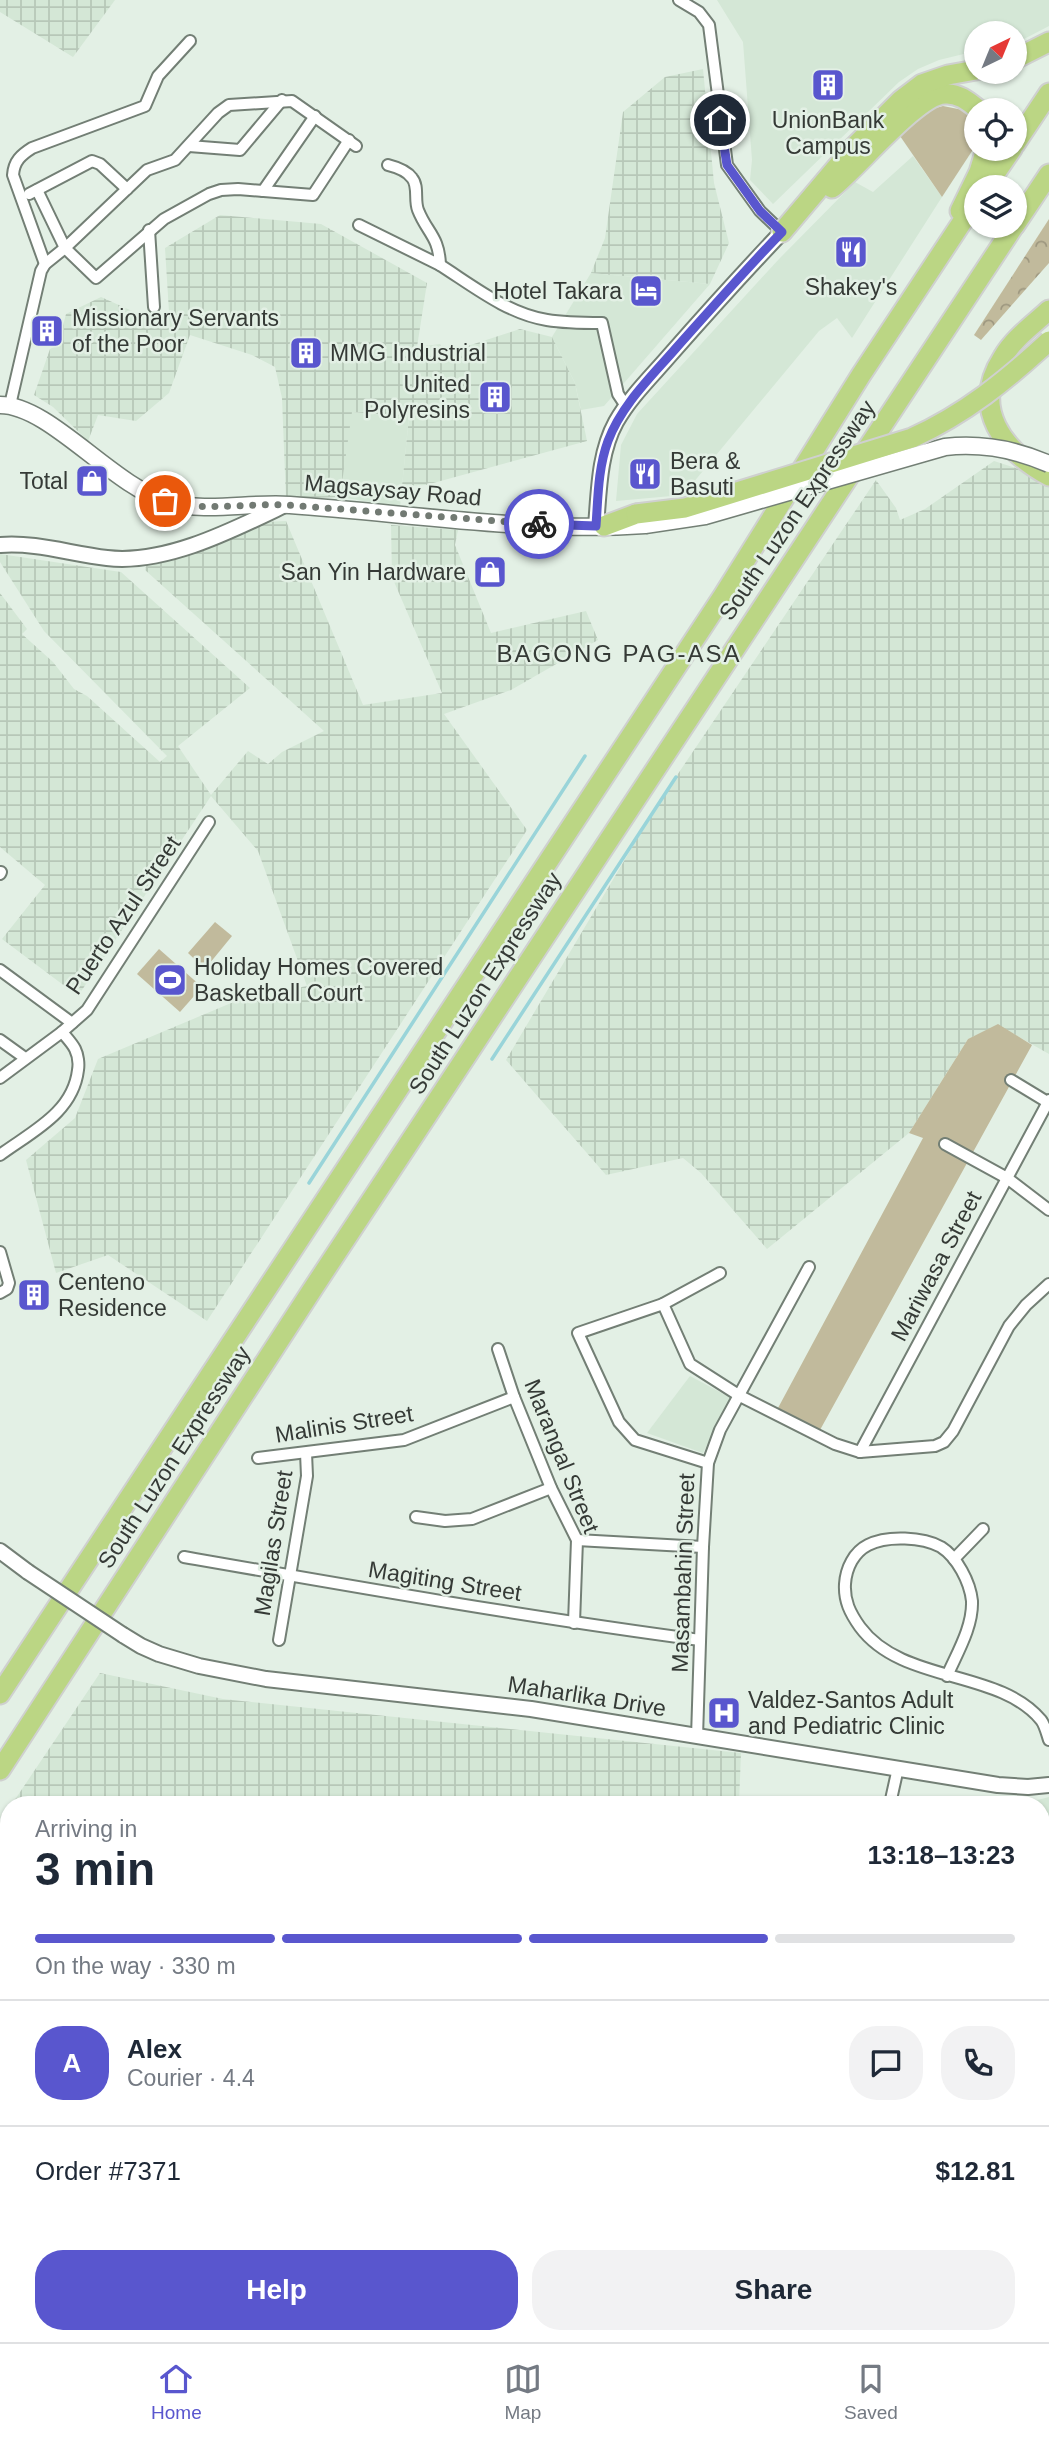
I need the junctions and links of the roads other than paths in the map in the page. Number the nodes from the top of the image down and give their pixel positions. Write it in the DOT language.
graph roads {
  1 [pos="679,0"];
  2 [pos="190,41"];
  3 [pos="1049,42"];
  4 [pos="1027,53"];
  5 [pos="964,72"];
  6 [pos="1049,93"];
  7 [pos="964,99"];
  8 [pos="282,100"];
  9 [pos="315,116"];
  10 [pos="1027,126"];
  11 [pos="189,146"];
  12 [pos="982,161"];
  13 [pos="388,165"];
  14 [pos="1049,174"];
  15 [pos="127,189"];
  16 [pos="263,191"];
  17 [pos="1027,207"];
  18 [pos="799,215"];
  19 [pos="964,219"];
  20 [pos="359,225"];
  21 [pos="149,230"];
  22 [pos="782,232"];
  23 [pos="1006,238"];
  24 [pos="65,248"];
  25 [pos="45,264"];
  26 [pos="440,265"];
  27 [pos="934,265"];
  28 [pos="154,307"];
  29 [pos="1049,310"];
  30 [pos="1049,341"];
  31 [pos="5,405"];
  32 [pos="626,407"];
  33 [pos="1049,464"];
  34 [pos="1049,476"];
  35 [pos="286,505"];
  36 [pos="641,520"];
  37 [pos="600,526"];
  38 [pos="0,545"];
  39 [pos="209,822"];
  40 [pos="0,971"];
  41 [pos="72,1023"];
  42 [pos="62,1032"];
  43 [pos="0,1040"];
  44 [pos="25,1058"];
  45 [pos="0,1078"];
  46 [pos="1011,1080"];
  47 [pos="1048,1102"];
  48 [pos="946,1144"];
  49 [pos="0,1155"];
  50 [pos="1007,1178"];
  51 [pos="1049,1210"];
  52 [pos="0,1252"];
  53 [pos="808,1267"];
  54 [pos="720,1273"];
  55 [pos="1049,1284"];
  56 [pos="0,1293"];
  57 [pos="663,1304"];
  58 [pos="498,1349"];
  59 [pos="740,1396"];
  60 [pos="514,1397"];
  61 [pos="860,1452"];
  62 [pos="306,1453"];
  63 [pos="258,1458"];
  64 [pos="708,1463"];
  65 [pos="551,1488"];
  66 [pos="416,1517"];
  67 [pos="983,1529"];
  68 [pos="577,1540"];
  69 [pos="703,1547"];
  70 [pos="0,1551"];
  71 [pos="184,1557"];
  72 [pos="954,1559"];
  73 [pos="290,1576"];
  74 [pos="574,1623"];
  75 [pos="279,1640"];
  76 [pos="700,1640"];
  77 [pos="947,1676"];
  78 [pos="0,1694"];
  79 [pos="1046,1718"];
  80 [pos="697,1737"];
  81 [pos="1049,1740"];
  82 [pos="898,1769"];
  83 [pos="0,1770"];
  84 [pos="1049,1785"];
  85 [pos="892,1796"];
  1 -- 22 [label="street"];
  2 -- 25 [label="street"];
  3 -- 4 [label="highway"];
  5 -- 18 [label="highway"];
  6 -- 10 [label="highway"];
  7 -- 18 [label="highway"];
  8 -- 9 [label="street"];
  8 -- 11 [label="street"];
  8 -- 11 [label="street"];
  9 -- 16 [label="street"];
  9 -- 16 [label="street"];
  11 -- 15 [label="street"];
  12 -- 27 [label="highway"];
  13 -- 26 [label="street"];
  14 -- 17 [label="highway, South Luzon Expressway"];
  15 -- 24 [label="street"];
  15 -- 24 [label="street"];
  16 -- 21 [label="street"];
  18 -- 22 [label="highway"];
  19 -- 27 [label="highway, South Luzon Expressway"];
  20 -- 26 [label="street"];
  21 -- 24 [label="street"];
  21 -- 28 [label="street"];
  22 -- 32 [label="street"];
  23 -- 83 [label="highway, South Luzon Expressway"];
  24 -- 25 [label="street"];
  25 -- 31 [label="street"];
  26 -- 32 [label="street"];
  27 -- 78 [label="highway, South Luzon Expressway"];
  29 -- 34 [label="highway"];
  30 -- 36 [label="highway, bridge"];
  31 -- 35 [label="main road, Magsaysay Road"];
  32 -- 37 [label="street"];
  33 -- 36 [label="main road, bridge"];
  35 -- 37 [label="main road, Magsaysay Road"];
  35 -- 38 [label="street"];
  36 -- 37 [label="highway"];
  39 -- 41 [label="street, Puerto Azul Street"];
  40 -- 41 [label="street"];
  41 -- 42 [label="street, Puerto Azul Street"];
  42 -- 44 [label="street, Puerto Azul Street"];
  42 -- 49 [label="street"];
  43 -- 44 [label="street"];
  44 -- 45 [label="street, Puerto Azul Street"];
  46 -- 47 [label="street"];
  47 -- 50 [label="street, Mariwasa Street"];
  48 -- 50 [label="street"];
  50 -- 51 [label="street"];
  50 -- 61 [label="street, Mariwasa Street"];
  52 -- 56 [label="street"];
  53 -- 59 [label="street, Masambahin Street"];
  54 -- 57 [label="street"];
  55 -- 61 [label="street"];
  57 -- 59 [label="street"];
  57 -- 64 [label="street"];
  58 -- 60 [label="street, Marangal Street"];
  59 -- 61 [label="street"];
  59 -- 64 [label="street, Masambahin Street"];
  60 -- 62 [label="street, Malinis Street"];
  60 -- 65 [label="street, Marangal Street"];
  62 -- 63 [label="street, Malinis Street"];
  62 -- 73 [label="street, Magilas Street"];
  64 -- 69 [label="street, Masambahin Street"];
  65 -- 66 [label="street"];
  65 -- 68 [label="street, Marangal Street"];
  67 -- 72 [label="street"];
  68 -- 69 [label="street"];
  68 -- 74 [label="street, Marangal Street"];
  69 -- 76 [label="street, Masambahin Street"];
  70 -- 80 [label="street, Maharlika Drive, bridge"];
  71 -- 73 [label="street, Magiting Street"];
  72 -- 77 [label="street"];
  72 -- 77 [label="street"];
  73 -- 74 [label="street, Magiting Street"];
  73 -- 75 [label="street, Magilas Street"];
  74 -- 76 [label="street, Magiting Street"];
  76 -- 80 [label="street, Masambahin Street"];
  77 -- 79 [label="street"];
  79 -- 81 [label="street"];
  80 -- 82 [label="street, Maharlika Drive"];
  82 -- 84 [label="street, Maharlika Drive"];
  82 -- 85 [label="street"];
}
